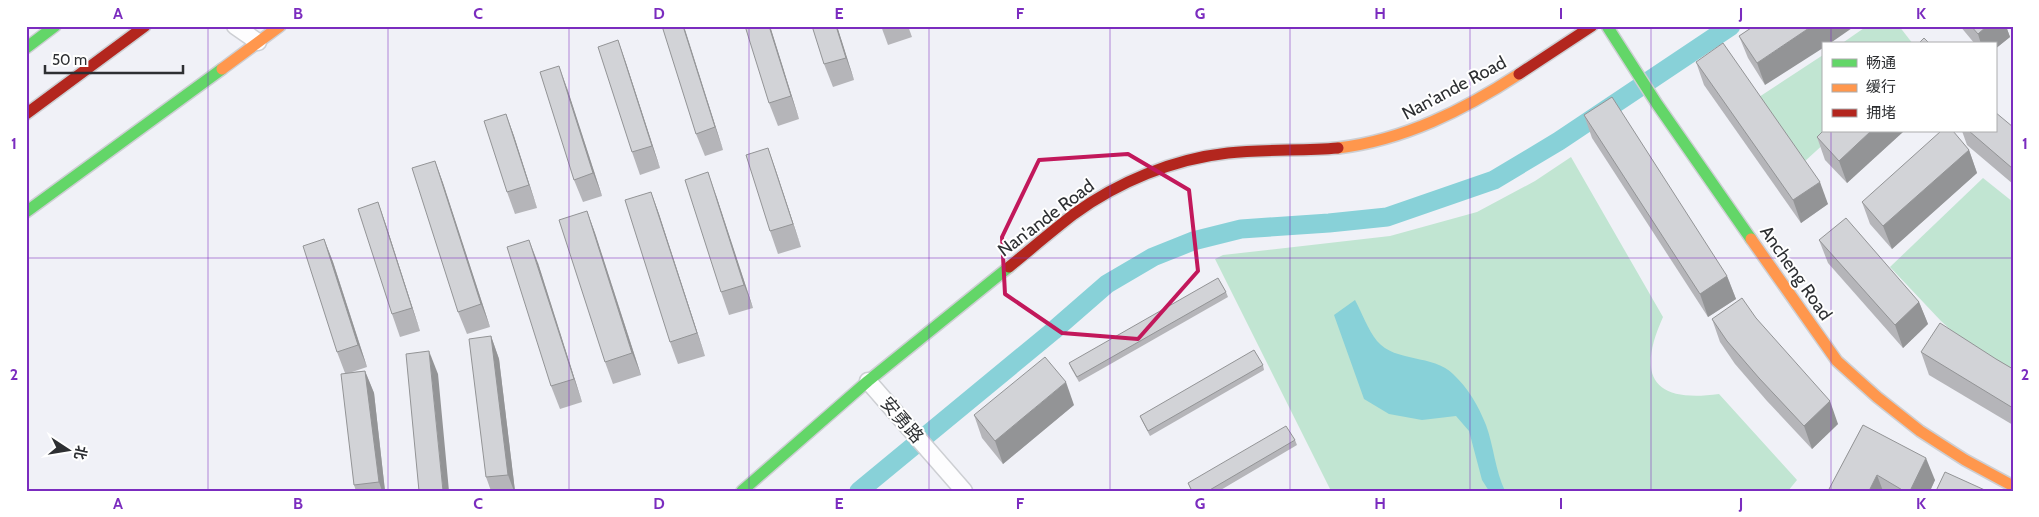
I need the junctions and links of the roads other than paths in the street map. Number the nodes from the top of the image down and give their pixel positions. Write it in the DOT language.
graph roads {
  1 [pos="55,26"];
  2 [pos="145,26"];
  3 [pos="235,26"];
  4 [pos="280,26"];
  5 [pos="1592,26"];
  6 [pos="1606,26"];
  7 [pos="258,42"];
  8 [pos="26,48"];
  9 [pos="26,114"];
  10 [pos="26,212"];
  11 [pos="868,381"];
  12 [pos="2013,486"];
  13 [pos="742,491"];
  14 [pos="964,491"];
  1 -- 8 [label="main road"];
  2 -- 9 [label="main road"];
  3 -- 7 [label="street"];
  4 -- 7 [label="main road"];
  5 -- 11 [label="main road, Nan'ande Road"];
  6 -- 12 [label="main road, Ancheng Road"];
  7 -- 10 [label="main road"];
  11 -- 13 [label="main road, Nan'ande Road"];
  11 -- 14 [label="street, 安勇路"];
}
